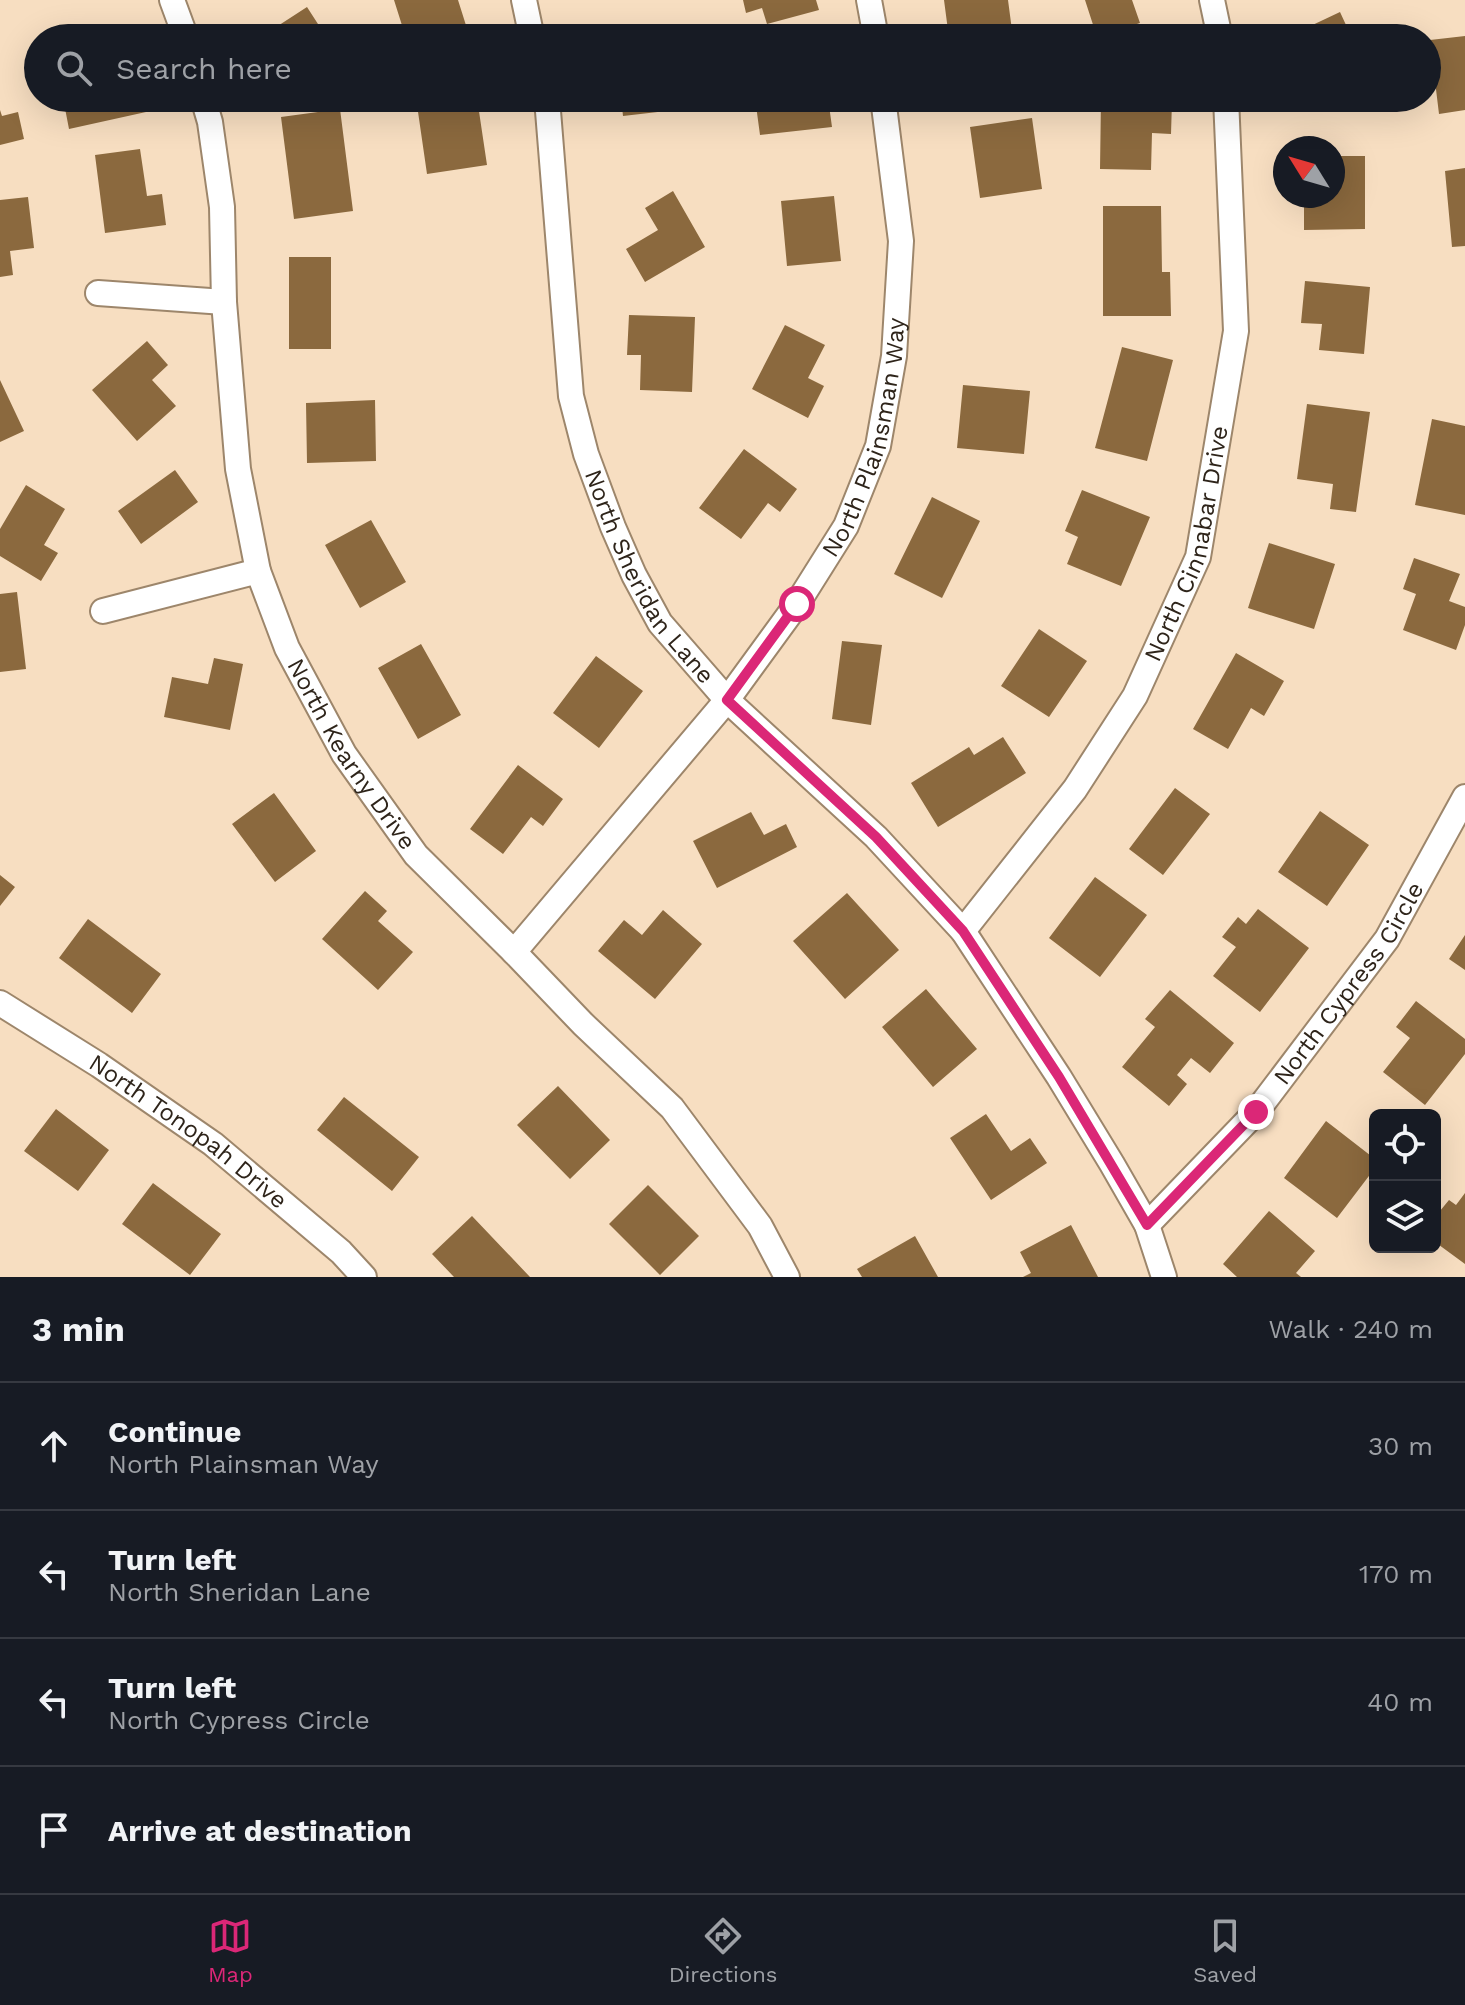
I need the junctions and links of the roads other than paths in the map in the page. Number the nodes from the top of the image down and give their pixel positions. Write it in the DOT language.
graph roads {
  1 [pos="172,0"];
  2 [pos="524,0"];
  3 [pos="869,0"];
  4 [pos="1212,0"];
  5 [pos="181,24"];
  6 [pos="529,24"];
  7 [pos="873,24"];
  8 [pos="1217,24"];
  9 [pos="207,112"];
  10 [pos="548,112"];
  11 [pos="885,112"];
  12 [pos="1227,112"];
  13 [pos="98,293"];
  14 [pos="224,302"];
  15 [pos="258,571"];
  16 [pos="103,611"];
  17 [pos="727,700"];
  18 [pos="1465,797"];
  19 [pos="963,931"];
  20 [pos="514,952"];
  21 [pos="0,1003"];
  22 [pos="1147,1225"];
  23 [pos="364,1277"];
  24 [pos="787,1277"];
  25 [pos="1164,1277"];
  1 -- 5 [label="street"];
  2 -- 6 [label="street"];
  3 -- 7 [label="street"];
  4 -- 8 [label="street"];
  9 -- 14 [label="street, North Kearny Drive"];
  10 -- 17 [label="street, North Sheridan Lane"];
  11 -- 17 [label="street, North Plainsman Way"];
  12 -- 19 [label="street, North Cinnabar Drive"];
  13 -- 14 [label="street"];
  14 -- 15 [label="street, North Kearny Drive"];
  15 -- 16 [label="street"];
  15 -- 20 [label="street, North Kearny Drive"];
  17 -- 19 [label="street, North Sheridan Lane"];
  17 -- 20 [label="street, North Plainsman Way"];
  18 -- 22 [label="street, North Cypress Circle"];
  19 -- 22 [label="street, North Sheridan Lane"];
  20 -- 24 [label="street, North Kearny Drive"];
  21 -- 23 [label="street, North Tonopah Drive"];
  22 -- 25 [label="street, North Sheridan Lane"];
}
